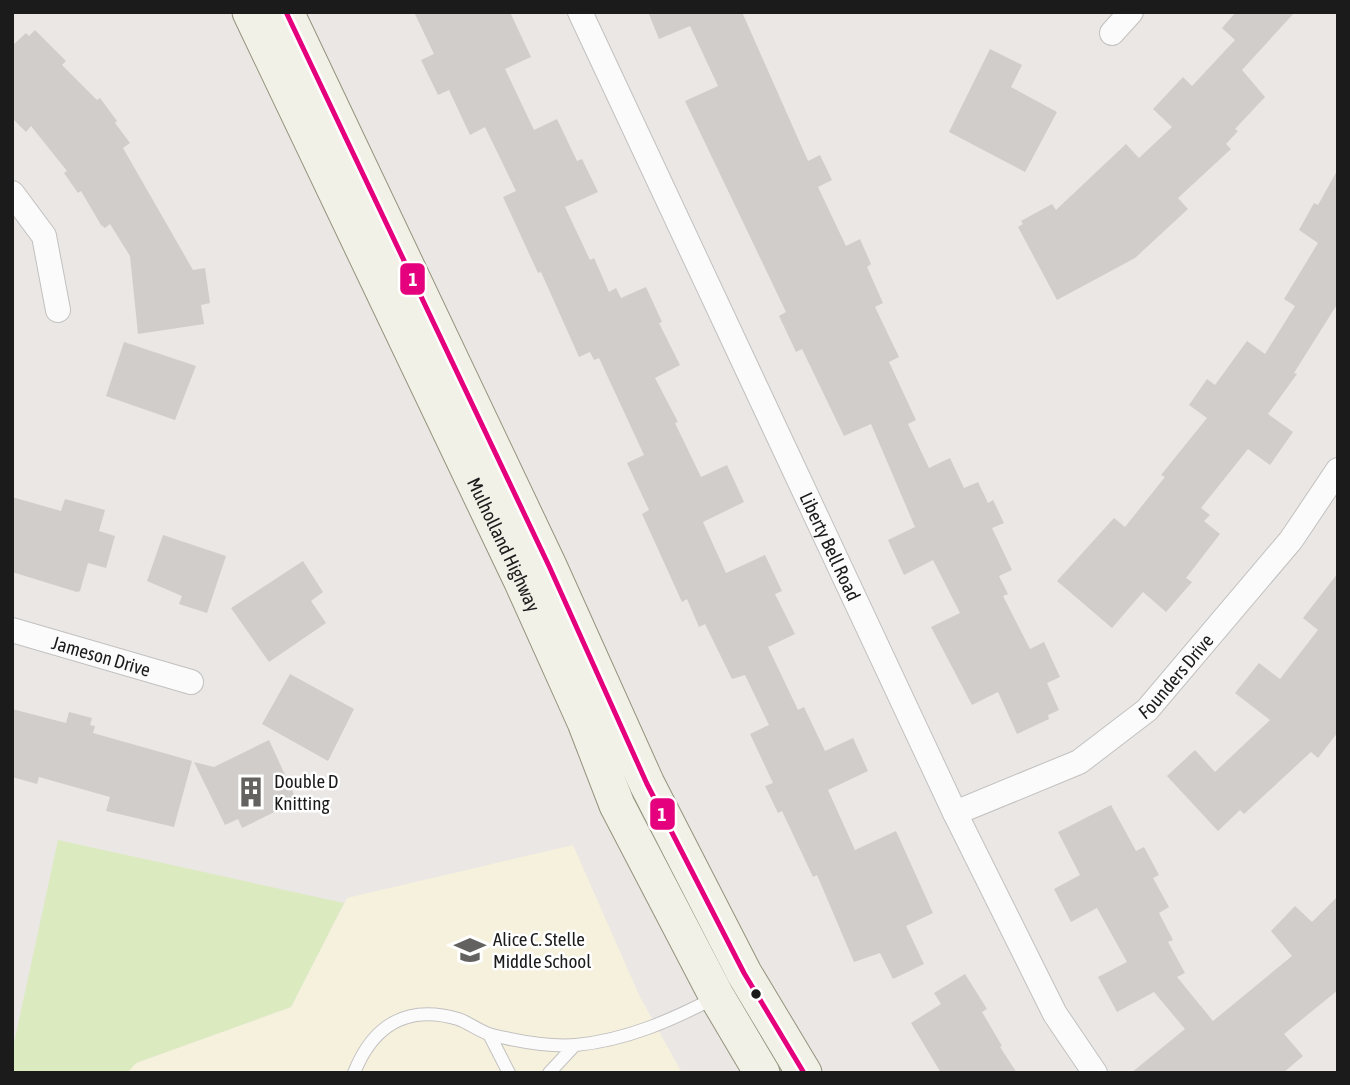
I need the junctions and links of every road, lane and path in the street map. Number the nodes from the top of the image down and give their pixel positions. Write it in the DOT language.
graph roads {
  1 [pos="250,12"];
  2 [pos="286,12"];
  3 [pos="580,12"];
  4 [pos="1131,12"];
  5 [pos="1112,33"];
  6 [pos="12,193"];
  7 [pos="58,310"];
  8 [pos="1338,470"];
  9 [pos="12,630"];
  10 [pos="191,682"];
  11 [pos="956,813"];
  12 [pos="717,997"];
  13 [pos="489,1034"];
  14 [pos="575,1045"];
  15 [pos="354,1073"];
  16 [pos="509,1073"];
  17 [pos="549,1073"];
  18 [pos="762,1073"];
  19 [pos="804,1073"];
  20 [pos="1095,1073"];
  1 -- 12 [label="main road, Mulholland Highway"];
  2 -- 19 [label="main road, Mulholland Highway"];
  3 -- 11 [label="street, Liberty Bell Road"];
  4 -- 5 [label="street"];
  6 -- 7 [label="street"];
  8 -- 11 [label="street, Founders Drive"];
  9 -- 10 [label="street, Jameson Drive"];
  11 -- 20 [label="street, Liberty Bell Road"];
  12 -- 14 [label="lane"];
  12 -- 18 [label="main road, Mulholland Highway"];
  13 -- 14 [label="lane"];
  13 -- 15 [label="lane"];
  13 -- 16 [label="lane"];
  14 -- 17 [label="lane"];
}
